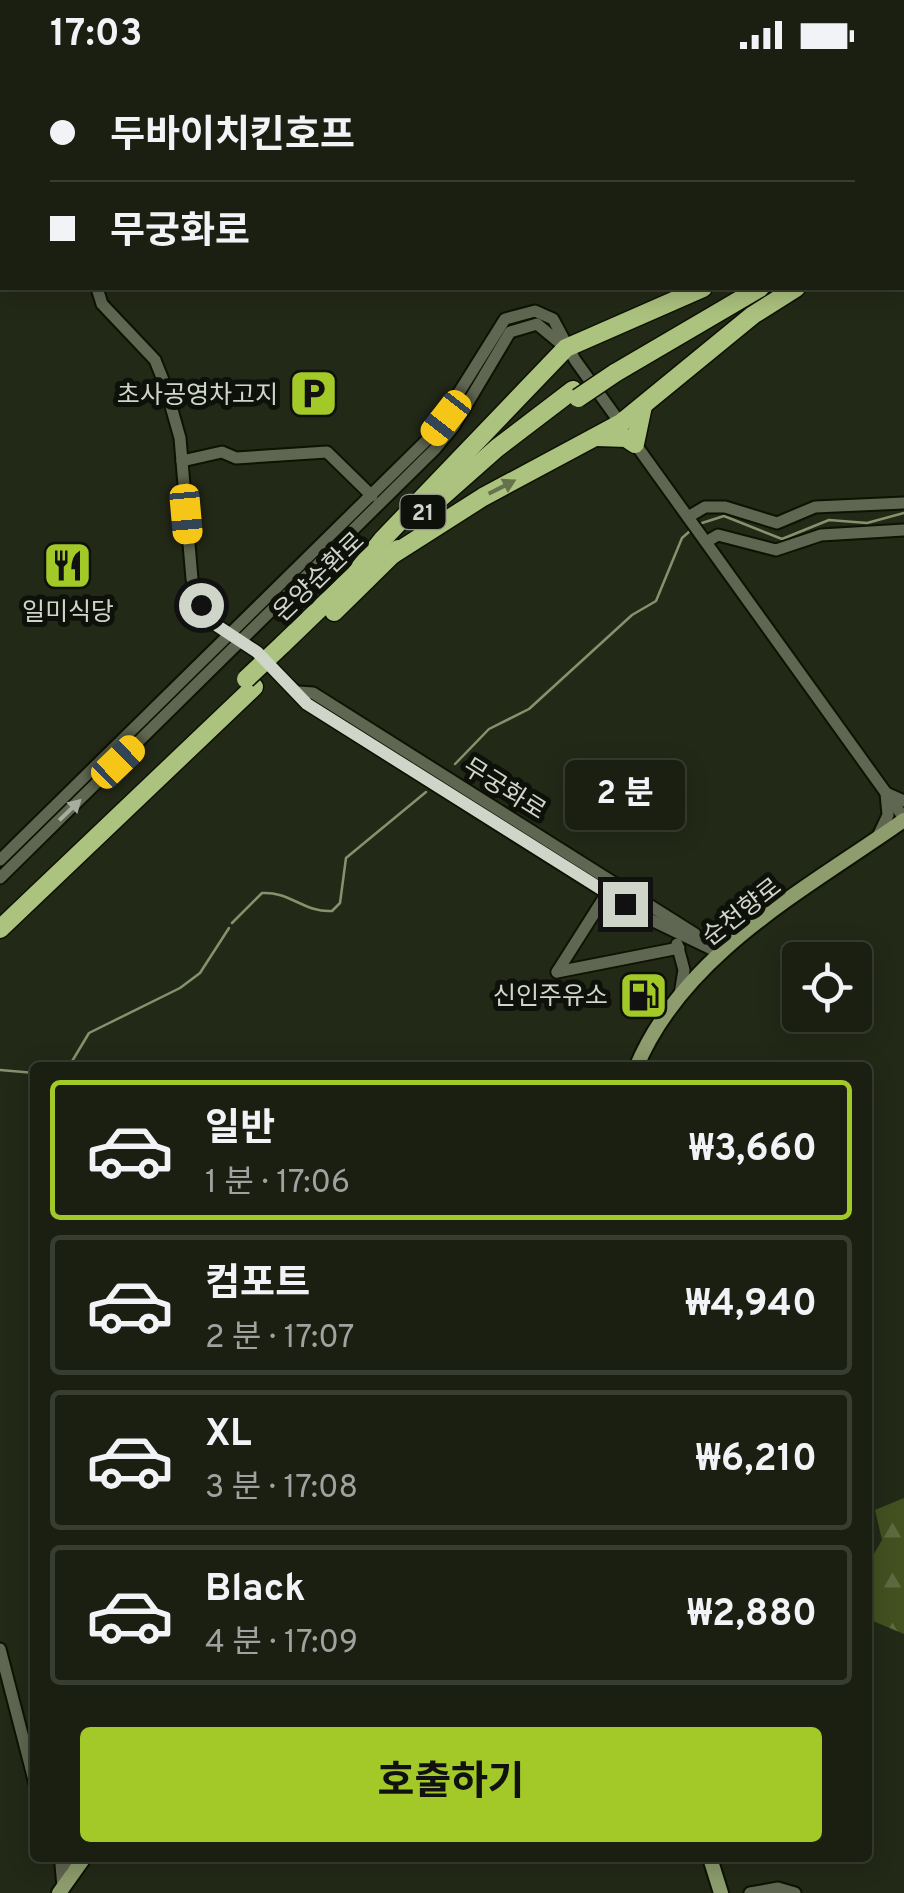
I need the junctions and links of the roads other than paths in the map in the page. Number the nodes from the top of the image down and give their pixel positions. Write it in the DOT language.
graph roads {
  1 [pos="97,290"];
  2 [pos="698,290"];
  3 [pos="733,290"];
  4 [pos="756,290"];
  5 [pos="793,290"];
  6 [pos="596,332"];
  7 [pos="556,341"];
  8 [pos="612,369"];
  9 [pos="575,394"];
  10 [pos="646,401"];
  11 [pos="621,423"];
  12 [pos="594,438"];
  13 [pos="635,444"];
  14 [pos="182,461"];
  15 [pos="372,496"];
  16 [pos="904,503"];
  17 [pos="688,517"];
  18 [pos="904,530"];
  19 [pos="706,542"];
  20 [pos="389,557"];
  21 [pos="358,570"];
  22 [pos="237,639"];
  23 [pos="286,649"];
  24 [pos="250,683"];
  25 [pos="886,793"];
  26 [pos="904,800"];
  27 [pos="904,819"];
  28 [pos="874,841"];
  29 [pos="0,860"];
  30 [pos="0,878"];
  31 [pos="610,888"];
  32 [pos="643,916"];
  33 [pos="0,918"];
  34 [pos="0,929"];
  35 [pos="678,948"];
  36 [pos="720,954"];
  37 [pos="676,1002"];
  38 [pos="640,1062"];
  39 [pos="0,1648"];
  40 [pos="30,1765"];
  41 [pos="711,1862"];
  42 [pos="721,1893"];
  43 [pos="750,1893"];
  44 [pos="795,1893"];
  1 -- 14 [label="street, 무궁화로"];
  2 -- 6 [label="highway"];
  3 -- 8 [label="highway, 21"];
  4 -- 8 [label="highway, 21"];
  5 -- 10 [label="highway"];
  6 -- 7 [label="highway"];
  6 -- 7 [label="street"];
  7 -- 11 [label="street"];
  7 -- 15 [label="street"];
  7 -- 21 [label="highway"];
  7 -- 22 [label="street"];
  8 -- 9 [label="highway, 21, bridge"];
  9 -- 20 [label="highway, 온양순환로 / 21"];
  9 -- 21 [label="highway, 온양순환로 / 21"];
  10 -- 11 [label="highway"];
  10 -- 13 [label="highway"];
  11 -- 12 [label="highway"];
  11 -- 13 [label="street"];
  12 -- 13 [label="highway"];
  20 -- 12 [label="highway, one-way"];
  13 -- 17 [label="street"];
  14 -- 15 [label="street"];
  14 -- 22 [label="street, 무궁화로"];
  15 -- 22 [label="street"];
  16 -- 17 [label="street"];
  17 -- 19 [label="street"];
  18 -- 19 [label="street"];
  19 -- 25 [label="street"];
  20 -- 23 [label="highway, 온양순환로 / 21"];
  21 -- 23 [label="highway, 온양순환로 / 21"];
  22 -- 29 [label="street"];
  30 -- 22 [label="street, one-way"];
  22 -- 31 [label="street, 무궁화로"];
  23 -- 24 [label="highway, 21"];
  24 -- 33 [label="highway, 21"];
  24 -- 34 [label="highway, 21"];
  25 -- 26 [label="street"];
  25 -- 27 [label="street"];
  25 -- 28 [label="street"];
  27 -- 28 [label="main road, 순천향로"];
  28 -- 36 [label="main road, 순천향로"];
  31 -- 32 [label="street, 무궁화로"];
  31 -- 35 [label="street"];
  31 -- 36 [label="street, 무궁화로"];
  32 -- 35 [label="street"];
  32 -- 36 [label="street, 무궁화로"];
  35 -- 37 [label="street"];
  36 -- 37 [label="main road, 순천향로"];
  37 -- 38 [label="main road, 순천향로"];
  39 -- 40 [label="street"];
  41 -- 42 [label="main road"];
  43 -- 44 [label="street"];
}
